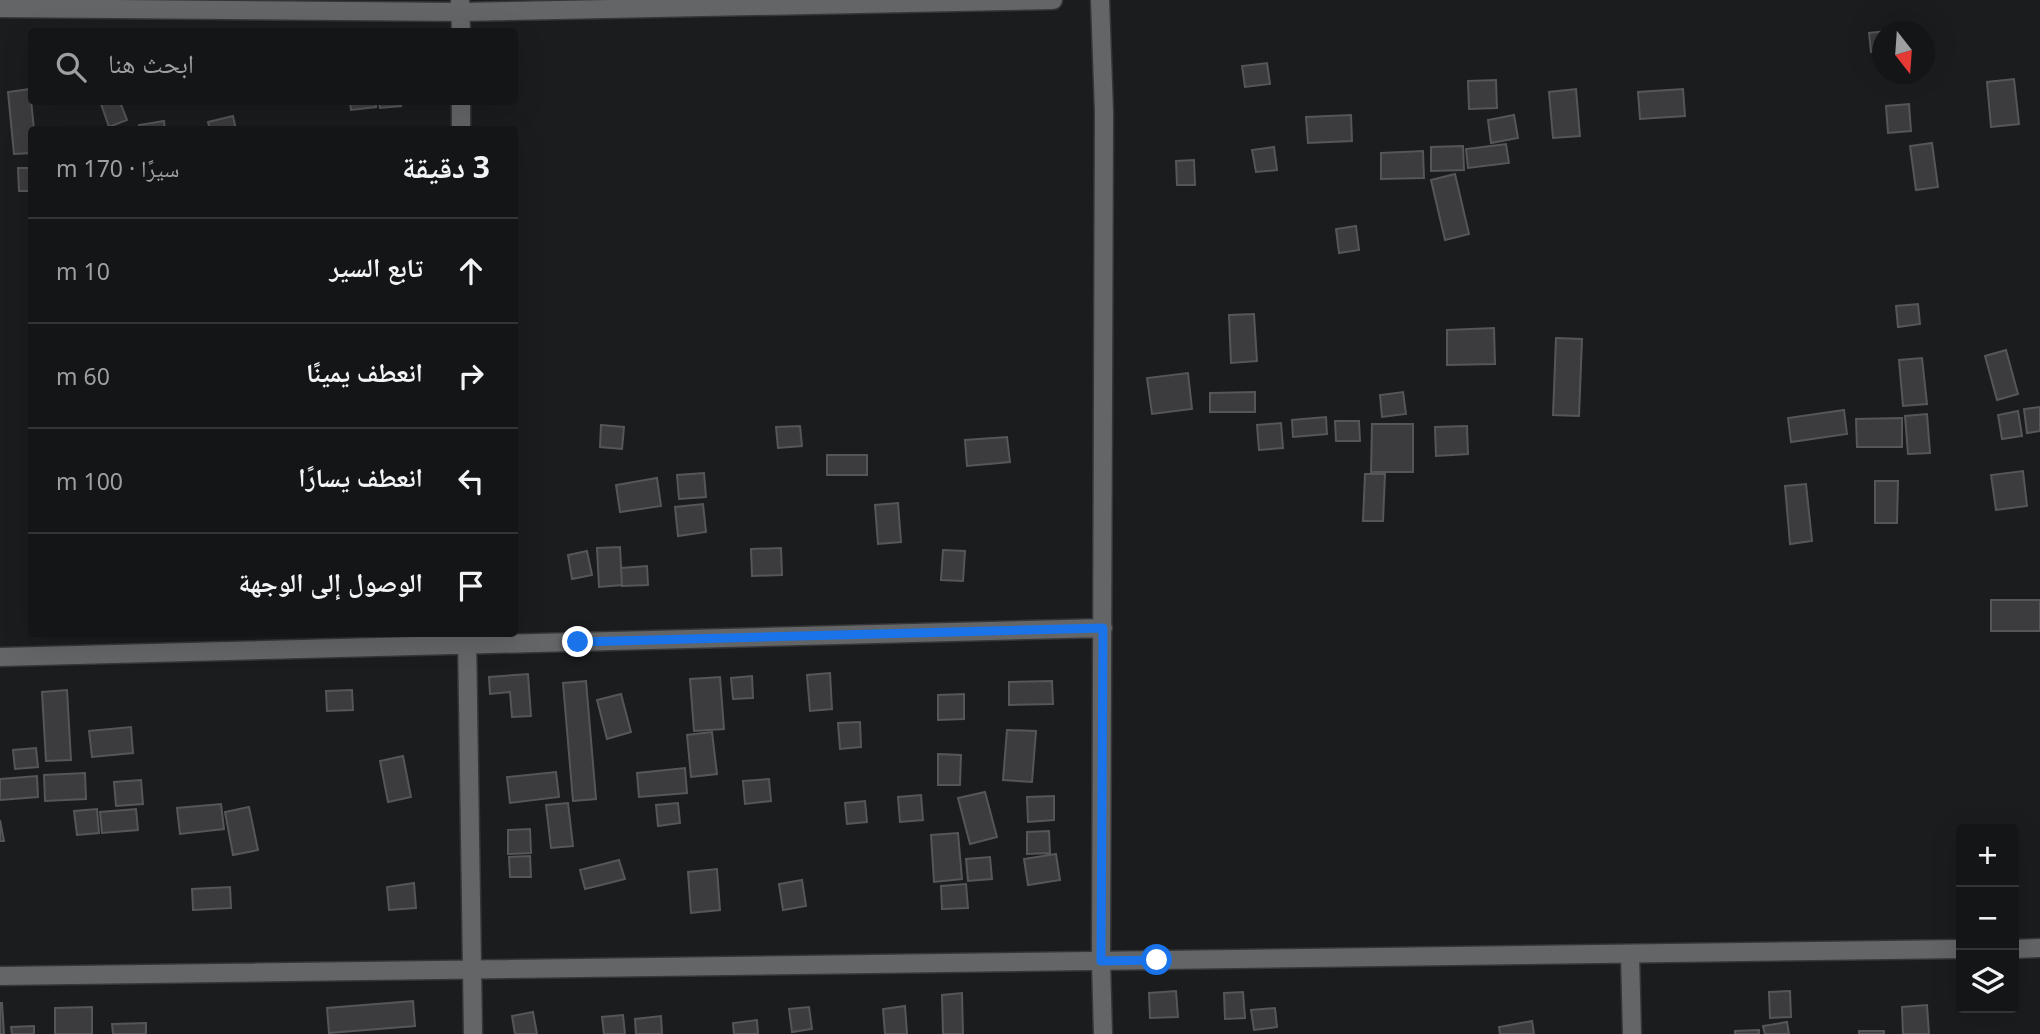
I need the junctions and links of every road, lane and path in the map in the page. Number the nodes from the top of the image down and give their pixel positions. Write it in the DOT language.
graph roads {
  1 [pos="1053,0"];
  2 [pos="1100,0"];
  3 [pos="460,6"];
  4 [pos="0,8"];
  5 [pos="461,28"];
  6 [pos="461,105"];
  7 [pos="461,126"];
  8 [pos="1103,628"];
  9 [pos="467,639"];
  10 [pos="0,657"];
  11 [pos="2040,948"];
  12 [pos="1956,949"];
  13 [pos="2019,949"];
  14 [pos="1630,954"];
  15 [pos="1101,961"];
  16 [pos="472,970"];
  17 [pos="0,976"];
  18 [pos="473,1034"];
  19 [pos="1103,1034"];
  20 [pos="1632,1034"];
  1 -- 3 [label="street"];
  2 -- 8 [label="street"];
  3 -- 4 [label="street"];
  3 -- 5 [label="street"];
  6 -- 7 [label="street"];
  8 -- 9 [label="street"];
  8 -- 15 [label="street"];
  9 -- 10 [label="street"];
  9 -- 16 [label="street"];
  11 -- 13 [label="street"];
  12 -- 14 [label="street"];
  14 -- 15 [label="street"];
  14 -- 20 [label="street"];
  15 -- 16 [label="street"];
  15 -- 19 [label="street"];
  16 -- 17 [label="street"];
  16 -- 18 [label="street"];
}
